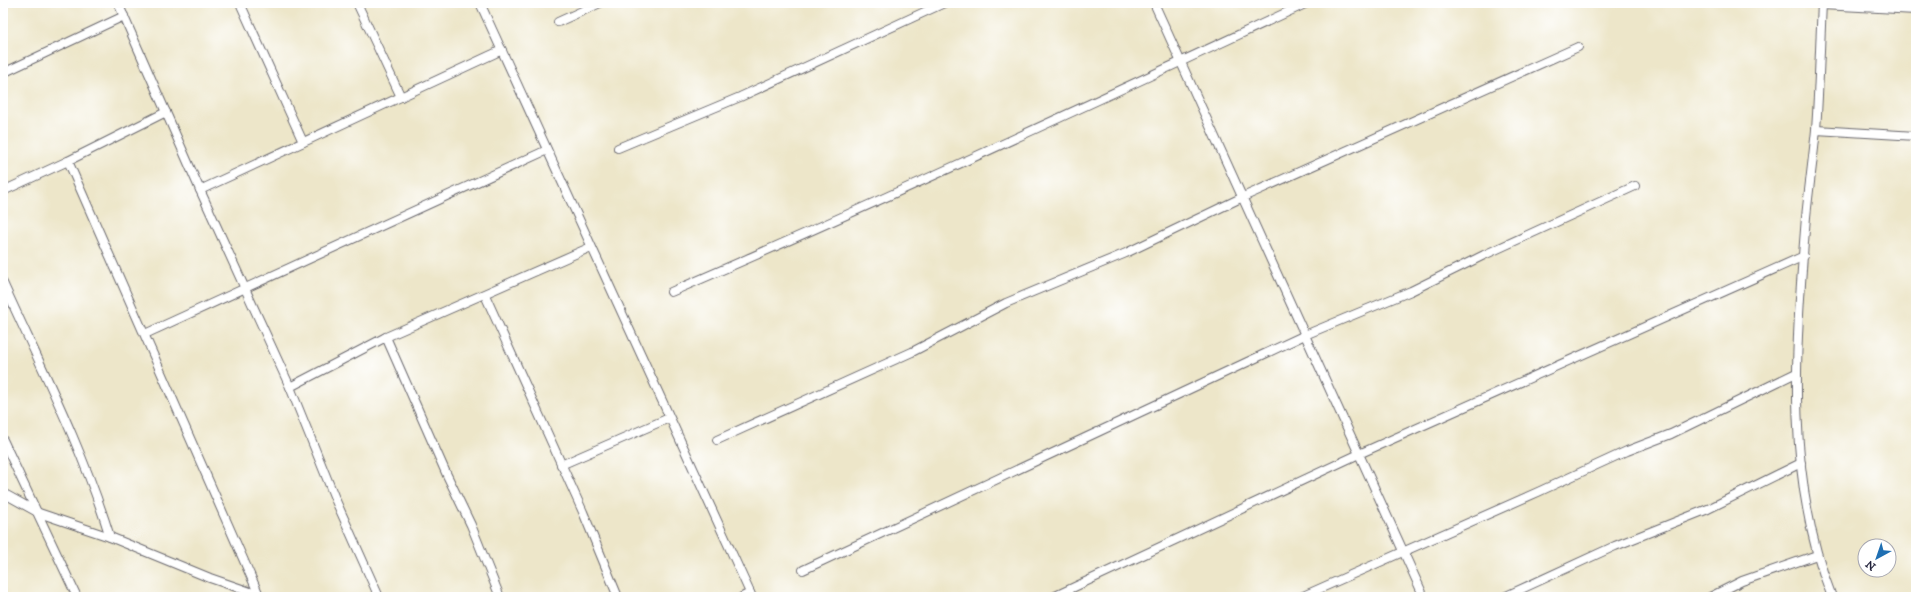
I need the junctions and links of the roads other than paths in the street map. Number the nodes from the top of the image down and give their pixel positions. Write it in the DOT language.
graph roads {
  1 [pos="118,3"];
  2 [pos="240,3"];
  3 [pos="357,3"];
  4 [pos="480,3"];
  5 [pos="600,3"];
  6 [pos="944,3"];
  7 [pos="1154,3"];
  8 [pos="1307,3"];
  9 [pos="1822,4"];
  10 [pos="1916,10"];
  11 [pos="124,16"];
  12 [pos="558,22"];
  13 [pos="1578,47"];
  14 [pos="502,50"];
  15 [pos="1181,62"];
  16 [pos="3,73"];
  17 [pos="401,97"];
  18 [pos="166,112"];
  19 [pos="1816,130"];
  20 [pos="1916,136"];
  21 [pos="303,142"];
  22 [pos="618,148"];
  23 [pos="547,150"];
  24 [pos="68,161"];
  25 [pos="1635,186"];
  26 [pos="3,190"];
  27 [pos="200,190"];
  28 [pos="1243,197"];
  29 [pos="591,247"];
  30 [pos="1804,256"];
  31 [pos="3,283"];
  32 [pos="245,289"];
  33 [pos="671,292"];
  34 [pos="485,294"];
  35 [pos="145,334"];
  36 [pos="1306,335"];
  37 [pos="386,338"];
  38 [pos="1796,373"];
  39 [pos="290,387"];
  40 [pos="669,418"];
  41 [pos="3,440"];
  42 [pos="717,440"];
  43 [pos="1359,454"];
  44 [pos="1801,463"];
  45 [pos="561,465"];
  46 [pos="3,492"];
  47 [pos="39,513"];
  48 [pos="110,537"];
  49 [pos="1403,551"];
  50 [pos="1818,555"];
  51 [pos="803,570"];
  52 [pos="75,596"];
  53 [pos="262,596"];
  54 [pos="748,596"];
  55 [pos="379,597"];
  56 [pos="500,597"];
  57 [pos="618,597"];
  58 [pos="1053,597"];
  59 [pos="1301,597"];
  60 [pos="1424,597"];
  61 [pos="1504,597"];
  62 [pos="1710,597"];
  63 [pos="1832,597"];
  1 -- 11 [label="street"];
  2 -- 21 [label="street"];
  3 -- 17 [label="street"];
  4 -- 14 [label="street"];
  5 -- 12 [label="street"];
  6 -- 22 [label="street"];
  7 -- 15 [label="street"];
  8 -- 15 [label="street"];
  9 -- 10 [label="street"];
  9 -- 19 [label="street"];
  11 -- 16 [label="street"];
  11 -- 18 [label="street"];
  13 -- 28 [label="street"];
  14 -- 17 [label="street"];
  14 -- 23 [label="street"];
  15 -- 28 [label="street"];
  15 -- 33 [label="street"];
  17 -- 21 [label="street"];
  18 -- 24 [label="street"];
  18 -- 27 [label="street"];
  19 -- 20 [label="street"];
  19 -- 30 [label="street"];
  21 -- 27 [label="street"];
  23 -- 29 [label="street"];
  23 -- 32 [label="street"];
  24 -- 26 [label="street"];
  24 -- 35 [label="street"];
  25 -- 36 [label="street"];
  27 -- 32 [label="street"];
  28 -- 36 [label="street"];
  28 -- 42 [label="street"];
  29 -- 34 [label="street"];
  29 -- 40 [label="street"];
  30 -- 38 [label="street"];
  30 -- 43 [label="street"];
  31 -- 48 [label="street"];
  32 -- 35 [label="street"];
  32 -- 39 [label="street"];
  34 -- 37 [label="street"];
  34 -- 45 [label="street"];
  35 -- 53 [label="street"];
  36 -- 43 [label="street"];
  36 -- 51 [label="street"];
  37 -- 39 [label="street"];
  37 -- 56 [label="street"];
  38 -- 44 [label="street"];
  38 -- 49 [label="street"];
  39 -- 55 [label="street"];
  40 -- 45 [label="street"];
  40 -- 54 [label="street"];
  41 -- 47 [label="street"];
  43 -- 49 [label="street"];
  43 -- 58 [label="street"];
  44 -- 50 [label="street"];
  44 -- 61 [label="street"];
  45 -- 57 [label="street"];
  46 -- 47 [label="street"];
  47 -- 48 [label="street"];
  47 -- 52 [label="street"];
  48 -- 53 [label="street"];
  49 -- 59 [label="street"];
  49 -- 60 [label="street"];
  50 -- 62 [label="street"];
  50 -- 63 [label="street"];
}
